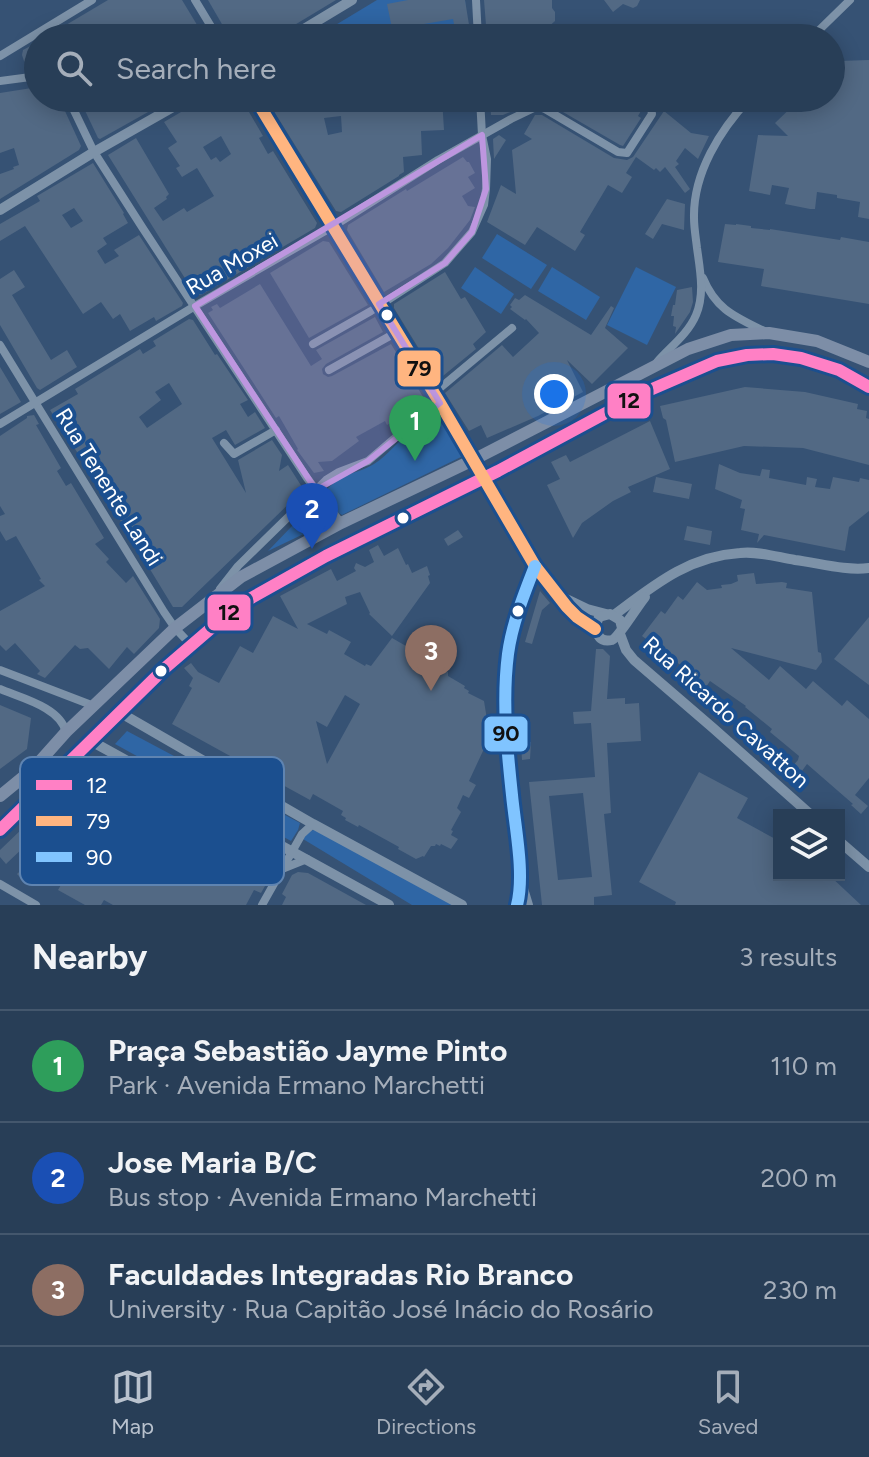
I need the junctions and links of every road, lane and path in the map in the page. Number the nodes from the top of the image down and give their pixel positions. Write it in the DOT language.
graph roads {
  1 [pos="92,0"];
  2 [pos="195,0"];
  3 [pos="352,0"];
  4 [pos="476,0"];
  5 [pos="850,0"];
  6 [pos="53,24"];
  7 [pos="210,24"];
  8 [pos="312,24"];
  9 [pos="477,24"];
  10 [pos="825,24"];
  11 [pos="24,41"];
  12 [pos="0,56"];
  13 [pos="24,78"];
  14 [pos="0,81"];
  15 [pos="75,112"];
  16 [pos="164,112"];
  17 [pos="263,112"];
  18 [pos="481,112"];
  19 [pos="527,112"];
  20 [pos="548,112"];
  21 [pos="652,112"];
  22 [pos="738,112"];
  23 [pos="482,135"];
  24 [pos="94,152"];
  25 [pos="0,210"];
  26 [pos="332,227"];
  27 [pos="701,273"];
  28 [pos="379,305"];
  29 [pos="195,306"];
  30 [pos="512,328"];
  31 [pos="397,332"];
  32 [pos="769,333"];
  33 [pos="313,344"];
  34 [pos="0,345"];
  35 [pos="869,362"];
  36 [pos="650,369"];
  37 [pos="329,370"];
  38 [pos="869,387"];
  39 [pos="434,393"];
  40 [pos="36,402"];
  41 [pos="440,403"];
  42 [pos="0,424"];
  43 [pos="276,430"];
  44 [pos="224,443"];
  45 [pos="473,460"];
  46 [pos="483,479"];
  47 [pos="316,490"];
  48 [pos="341,523"];
  49 [pos="535,566"];
  50 [pos="869,568"];
  51 [pos="655,584"];
  52 [pos="556,594"];
  53 [pos="213,597"];
  54 [pos="610,614"];
  55 [pos="175,628"];
  56 [pos="595,629"];
  57 [pos="621,631"];
  58 [pos="191,645"];
  59 [pos="0,670"];
  60 [pos="0,689"];
  61 [pos="94,706"];
  62 [pos="119,712"];
  63 [pos="66,732"];
  64 [pos="91,741"];
  65 [pos="44,757"];
  66 [pos="75,757"];
  67 [pos="120,757"];
  68 [pos="197,757"];
  69 [pos="20,780"];
  70 [pos="0,796"];
  71 [pos="284,807"];
  72 [pos="804,809"];
  73 [pos="20,810"];
  74 [pos="313,824"];
  75 [pos="0,830"];
  76 [pos="845,846"];
  77 [pos="284,847"];
  78 [pos="292,851"];
  79 [pos="307,859"];
  80 [pos="284,866"];
  81 [pos="869,867"];
  82 [pos="284,869"];
  83 [pos="520,877"];
  84 [pos="0,884"];
  85 [pos="273,885"];
  86 [pos="36,905"];
  87 [pos="262,905"];
  88 [pos="389,905"];
  89 [pos="462,905"];
  90 [pos="517,905"];
  91 [pos="529,905"];
  1 -- 6 [label="street"];
  2 -- 7 [label="street"];
  3 -- 8 [label="street"];
  4 -- 9 [label="street"];
  5 -- 10 [label="street"];
  11 -- 12 [label="street"];
  13 -- 14 [label="street"];
  15 -- 24 [label="street"];
  16 -- 24 [label="street"];
  17 -- 26 [label="street"];
  18 -- 23 [label="street"];
  19 -- 23 [label="street, Rua Moxei"];
  20 -- 21 [label="street, Rua Moxei"];
  22 -- 27 [label="street"];
  23 -- 26 [label="street, Rua Moxei"];
  23 -- 28 [label="street"];
  24 -- 25 [label="street"];
  24 -- 29 [label="street"];
  26 -- 28 [label="street"];
  26 -- 29 [label="street, Rua Moxei"];
  27 -- 32 [label="street"];
  27 -- 36 [label="street"];
  28 -- 31 [label="street"];
  28 -- 33 [label="street"];
  29 -- 40 [label="street, Rua Moxei"];
  29 -- 43 [label="street"];
  30 -- 39 [label="street"];
  31 -- 37 [label="street"];
  31 -- 39 [label="street"];
  32 -- 35 [label="main road"];
  32 -- 36 [label="main road"];
  34 -- 40 [label="street, Rua Tenente Landi"];
  36 -- 45 [label="main road"];
  38 -- 46 [label="main road"];
  39 -- 41 [label="street"];
  40 -- 42 [label="street, Rua Moxei"];
  40 -- 55 [label="street, Rua Tenente Landi"];
  41 -- 45 [label="street"];
  41 -- 47 [label="street"];
  43 -- 44 [label="street"];
  43 -- 47 [label="street"];
  45 -- 46 [label="street"];
  45 -- 48 [label="main road"];
  46 -- 49 [label="street"];
  46 -- 58 [label="main road"];
  47 -- 48 [label="street"];
  47 -- 53 [label="street"];
  48 -- 53 [label="main road"];
  49 -- 52 [label="street"];
  49 -- 83 [label="street"];
  50 -- 51 [label="street"];
  51 -- 54 [label="street"];
  51 -- 57 [label="street"];
  52 -- 54 [label="street"];
  52 -- 56 [label="street"];
  53 -- 55 [label="main road"];
  54 -- 56 [label="street"];
  54 -- 57 [label="street"];
  55 -- 58 [label="street, Rua Tenente Landi"];
  55 -- 61 [label="main road"];
  56 -- 57 [label="street"];
  57 -- 72 [label="street, Rua Ricardo Cavatton"];
  58 -- 62 [label="main road"];
  59 -- 61 [label="street"];
  60 -- 63 [label="street"];
  61 -- 63 [label="main road"];
  62 -- 64 [label="main road"];
  62 -- 68 [label="street"];
  63 -- 65 [label="main road"];
  64 -- 66 [label="main road"];
  64 -- 67 [label="street"];
  69 -- 70 [label="main road"];
  71 -- 74 [label="street"];
  73 -- 75 [label="main road"];
  74 -- 78 [label="street"];
  74 -- 89 [label="street"];
  76 -- 81 [label="street"];
  77 -- 78 [label="street"];
  78 -- 79 [label="street"];
  78 -- 80 [label="street"];
  79 -- 82 [label="street"];
  79 -- 88 [label="street"];
  83 -- 90 [label="street"];
  83 -- 91 [label="street"];
  84 -- 86 [label="street"];
  85 -- 87 [label="street"];
}
